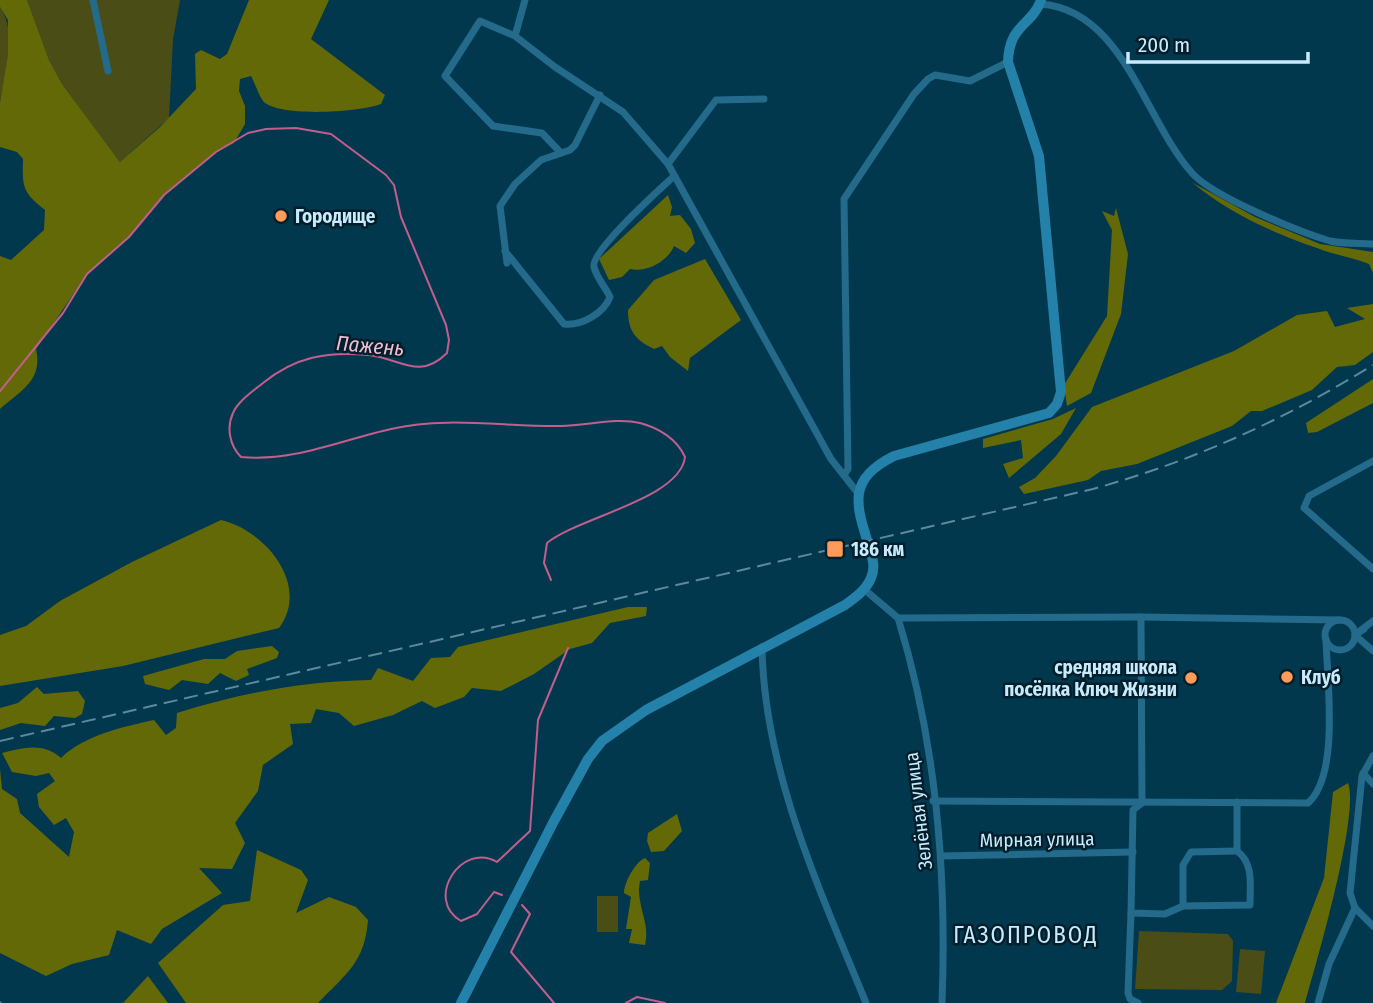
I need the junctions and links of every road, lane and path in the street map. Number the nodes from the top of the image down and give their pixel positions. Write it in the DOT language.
graph roads {
  1 [pos="93,0"];
  2 [pos="525,0"];
  3 [pos="1040,2"];
  4 [pos="515,36"];
  5 [pos="1008,62"];
  6 [pos="108,71"];
  7 [pos="600,95"];
  8 [pos="764,99"];
  9 [pos="561,153"];
  10 [pos="668,164"];
  11 [pos="673,177"];
  12 [pos="1373,244"];
  13 [pos="505,251"];
  14 [pos="507,263"];
  15 [pos="1373,461"];
  16 [pos="844,475"];
  17 [pos="857,492"];
  18 [pos="1373,569"];
  19 [pos="865,590"];
  20 [pos="1141,617"];
  21 [pos="898,618"];
  22 [pos="1314,620"];
  23 [pos="1340,620"];
  24 [pos="1373,621"];
  25 [pos="1354,631"];
  26 [pos="1326,637"];
  27 [pos="762,647"];
  28 [pos="1340,650"];
  29 [pos="1373,651"];
  30 [pos="1327,661"];
  31 [pos="1373,756"];
  32 [pos="1363,773"];
  33 [pos="1373,784"];
  34 [pos="933,801"];
  35 [pos="1237,802"];
  36 [pos="1142,803"];
  37 [pos="1237,851"];
  38 [pos="1133,852"];
  39 [pos="941,856"];
  40 [pos="1183,906"];
  41 [pos="1355,908"];
  42 [pos="1131,913"];
  43 [pos="1373,926"];
  44 [pos="461,1003"];
  45 [pos="866,1003"];
  46 [pos="942,1003"];
  47 [pos="1138,1003"];
  48 [pos="1318,1003"];
  1 -- 6 [label="street"];
  2 -- 4 [label="street"];
  3 -- 5 [label="street"];
  3 -- 12 [label="street"];
  4 -- 7 [label="street"];
  4 -- 9 [label="street"];
  5 -- 16 [label="street"];
  5 -- 17 [label="street"];
  7 -- 9 [label="street"];
  7 -- 10 [label="street"];
  8 -- 10 [label="street"];
  9 -- 13 [label="street"];
  10 -- 11 [label="street"];
  11 -- 13 [label="street"];
  11 -- 16 [label="street"];
  13 -- 14 [label="street"];
  15 -- 18 [label="street"];
  16 -- 17 [label="street"];
  17 -- 19 [label="street"];
  19 -- 21 [label="street"];
  19 -- 27 [label="street"];
  20 -- 21 [label="street"];
  20 -- 22 [label="street"];
  20 -- 36 [label="street"];
  21 -- 34 [label="street, Зелёная улица"];
  22 -- 23 [label="street"];
  22 -- 26 [label="street"];
  23 -- 25 [label="street"];
  23 -- 26 [label="street"];
  24 -- 25 [label="street"];
  25 -- 28 [label="street"];
  25 -- 29 [label="street"];
  26 -- 28 [label="street"];
  26 -- 30 [label="street"];
  27 -- 44 [label="street"];
  27 -- 45 [label="street"];
  28 -- 30 [label="street"];
  30 -- 35 [label="street"];
  31 -- 32 [label="street"];
  32 -- 33 [label="street"];
  32 -- 41 [label="street"];
  34 -- 36 [label="street"];
  34 -- 39 [label="street, Зелёная улица"];
  35 -- 36 [label="street"];
  35 -- 37 [label="street"];
  36 -- 38 [label="street"];
  37 -- 40 [label="street"];
  37 -- 40 [label="street"];
  38 -- 39 [label="street, Мирная улица"];
  38 -- 42 [label="street"];
  39 -- 46 [label="street, Зелёная улица"];
  40 -- 42 [label="street"];
  41 -- 43 [label="street"];
  41 -- 48 [label="street"];
  42 -- 47 [label="street"];
}
